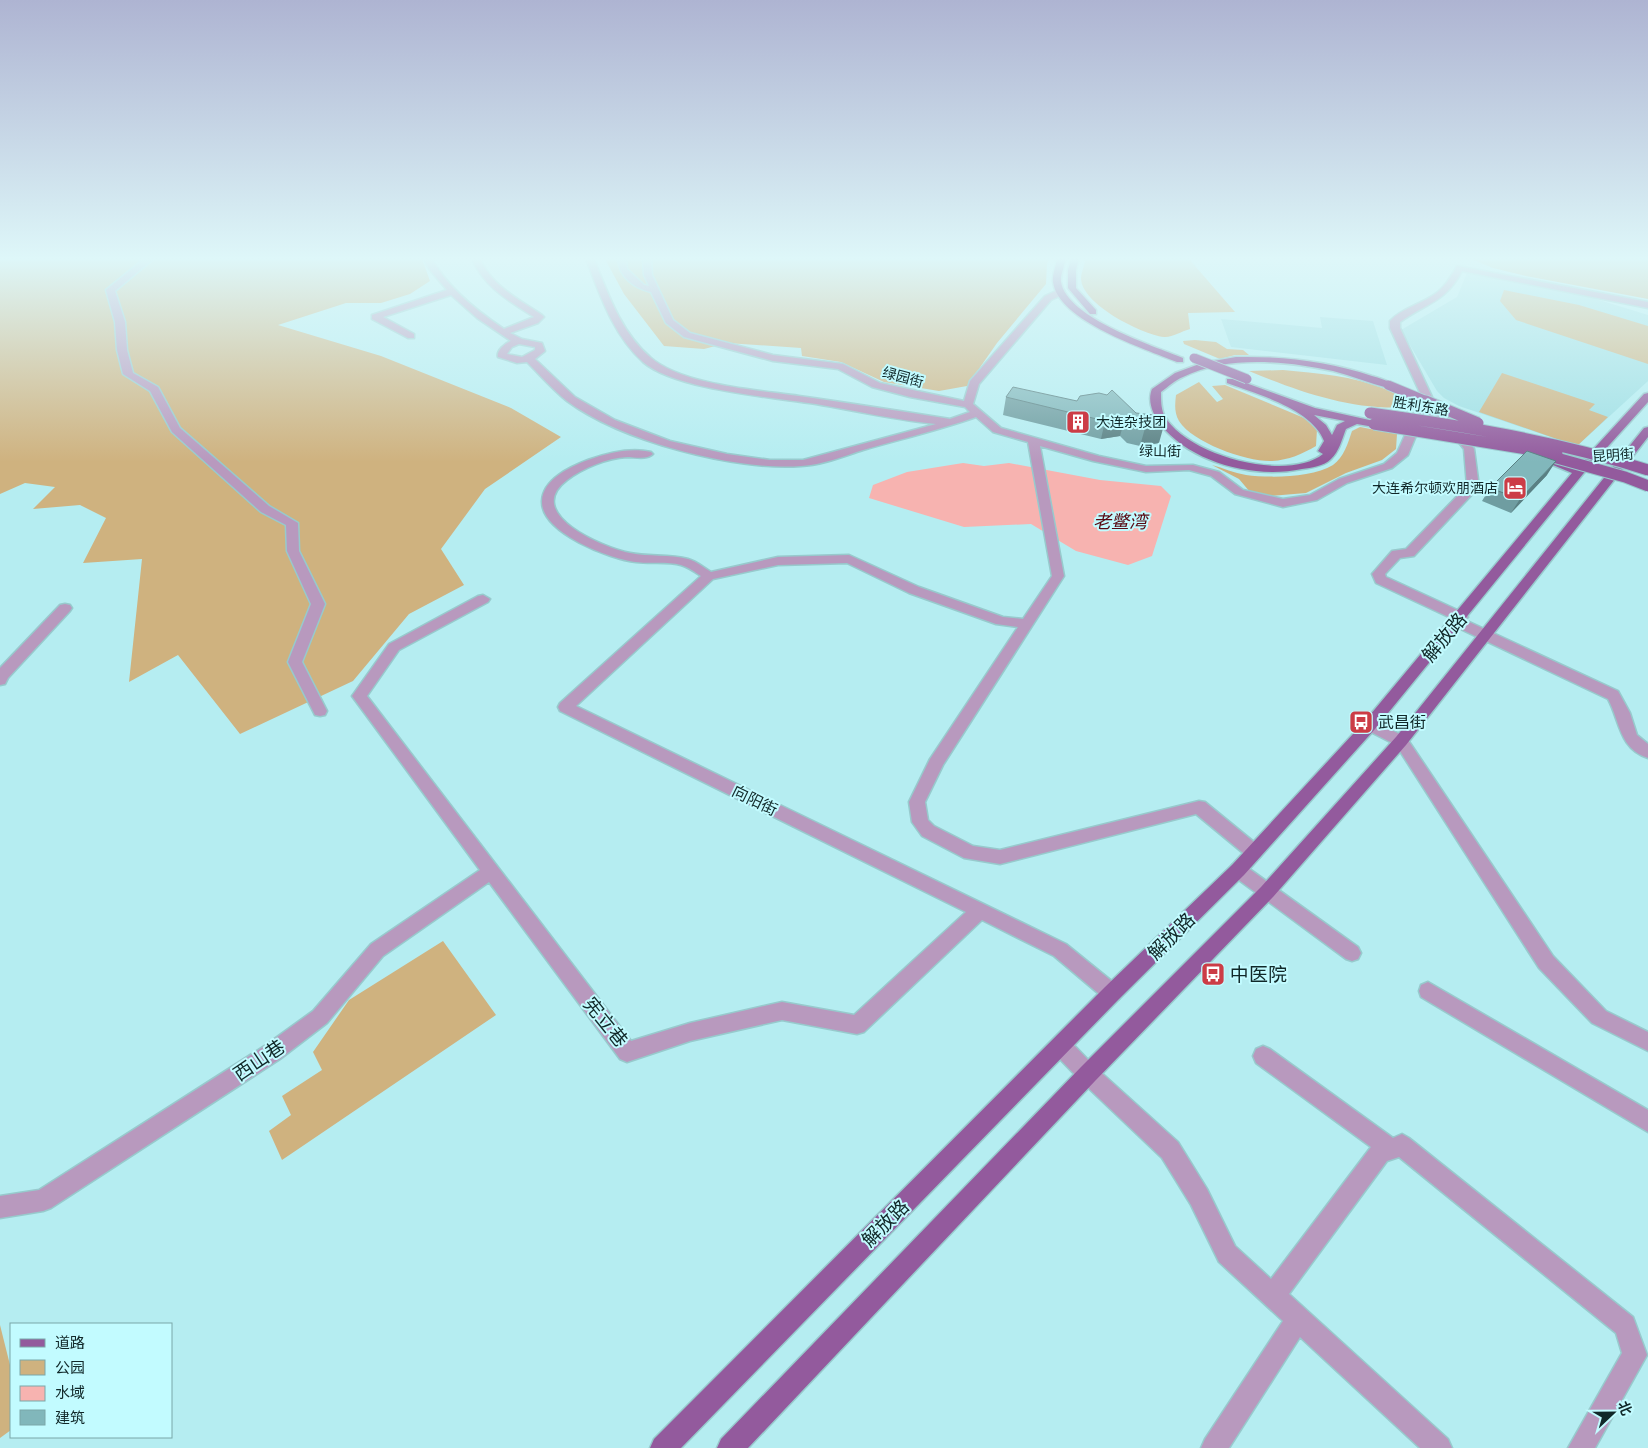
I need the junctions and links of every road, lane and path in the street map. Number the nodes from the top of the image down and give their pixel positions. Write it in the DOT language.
graph roads {
  1 [pos="120,327"];
  2 [pos="394,327"];
  3 [pos="496,327"];
  4 [pos="519,327"];
  5 [pos="621,327"];
  6 [pos="676,327"];
  7 [pos="1023,327"];
  8 [pos="1099,327"];
  9 [pos="1118,327"];
  10 [pos="1394,327"];
  11 [pos="503,332"];
  12 [pos="411,336"];
  13 [pos="518,341"];
  14 [pos="529,359"];
  15 [pos="1386,386"];
  16 [pos="1648,396"];
  17 [pos="1284,402"];
  18 [pos="968,405"];
  19 [pos="1421,409"];
  20 [pos="977,413"];
  21 [pos="1354,421"];
  22 [pos="953,422"];
  23 [pos="1648,430"];
  24 [pos="1033,440"];
  25 [pos="1528,450"];
  26 [pos="647,454"];
  27 [pos="1648,467"];
  28 [pos="1584,468"];
  29 [pos="1615,470"];
  30 [pos="1648,478"];
  31 [pos="1648,486"];
  32 [pos="709,576"];
  33 [pos="483,599"];
  34 [pos="66,608"];
  35 [pos="1459,619"];
  36 [pos="1027,624"];
  37 [pos="1486,635"];
  38 [pos="0,680"];
  39 [pos="320,711"];
  40 [pos="1370,725"];
  41 [pos="1401,741"];
  42 [pos="1648,752"];
  43 [pos="1254,852"];
  44 [pos="1238,870"];
  45 [pos="491,872"];
  46 [pos="1267,892"];
  47 [pos="980,911"];
  48 [pos="1352,952"];
  49 [pos="1428,990"];
  50 [pos="1112,993"];
  51 [pos="1648,1042"];
  52 [pos="1060,1046"];
  53 [pos="1263,1056"];
  54 [pos="1088,1074"];
  55 [pos="1648,1122"];
  56 [pos="1391,1149"];
  57 [pos="0,1207"];
  58 [pos="1273,1296"];
  59 [pos="1298,1319"];
  60 [pos="663,1448"];
  61 [pos="730,1448"];
  62 [pos="1214,1448"];
  63 [pos="1439,1448"];
  64 [pos="1581,1448"];
  1 -- 39 [label="street"];
  2 -- 12 [label="street"];
  3 -- 11 [label="street"];
  4 -- 11 [label="street"];
  5 -- 22 [label="street"];
  6 -- 18 [label="street, 绿园街"];
  7 -- 18 [label="street"];
  8 -- 17 [label="main road, 胜利东路"];
  9 -- 27 [label="main road, 胜利东路, bridge"];
  10 -- 19 [label="street, 绿山街"];
  11 -- 13 [label="street"];
  13 -- 14 [label="street"];
  13 -- 14 [label="street"];
  14 -- 22 [label="street"];
  15 -- 17 [label="main road"];
  15 -- 21 [label="main road"];
  15 -- 28 [label="main road"];
  16 -- 28 [label="main road, 解放路"];
  17 -- 21 [label="main road, 胜利东路"];
  18 -- 20 [label="street, 绿山街"];
  19 -- 24 [label="street, 绿山街"];
  19 -- 35 [label="street"];
  20 -- 22 [label="street"];
  20 -- 24 [label="street, 绿山街"];
  21 -- 25 [label="main road, 胜利东路, bridge"];
  23 -- 29 [label="main road, 解放路"];
  24 -- 36 [label="street"];
  25 -- 30 [label="main road, bridge"];
  25 -- 31 [label="main road, bridge"];
  26 -- 32 [label="street"];
  27 -- 29 [label="street, 昆明街"];
  28 -- 29 [label="street, 昆明街"];
  28 -- 35 [label="main road, 解放路"];
  29 -- 37 [label="main road, 解放路"];
  32 -- 36 [label="street"];
  32 -- 47 [label="street, 向阳街"];
  33 -- 45 [label="street, 宪立巷"];
  34 -- 38 [label="street"];
  35 -- 37 [label="street"];
  35 -- 40 [label="main road, 解放路"];
  36 -- 43 [label="street"];
  37 -- 41 [label="main road, 解放路"];
  37 -- 42 [label="street"];
  40 -- 41 [label="street"];
  40 -- 43 [label="main road, 解放路"];
  41 -- 46 [label="main road, 解放路"];
  41 -- 51 [label="street"];
  43 -- 44 [label="main road, 解放路"];
  44 -- 46 [label="street"];
  44 -- 50 [label="main road, 解放路"];
  45 -- 47 [label="street, 宪立巷"];
  45 -- 57 [label="street, 西山巷"];
  46 -- 48 [label="street"];
  46 -- 54 [label="main road, 解放路"];
  47 -- 50 [label="street, 向阳街"];
  49 -- 55 [label="street"];
  50 -- 52 [label="main road, 解放路"];
  52 -- 54 [label="street"];
  52 -- 60 [label="main road, 解放路"];
  53 -- 56 [label="street"];
  54 -- 58 [label="street"];
  54 -- 61 [label="main road, 解放路"];
  56 -- 58 [label="street"];
  56 -- 64 [label="street"];
  58 -- 59 [label="street"];
  59 -- 62 [label="street"];
  59 -- 63 [label="street"];
}
